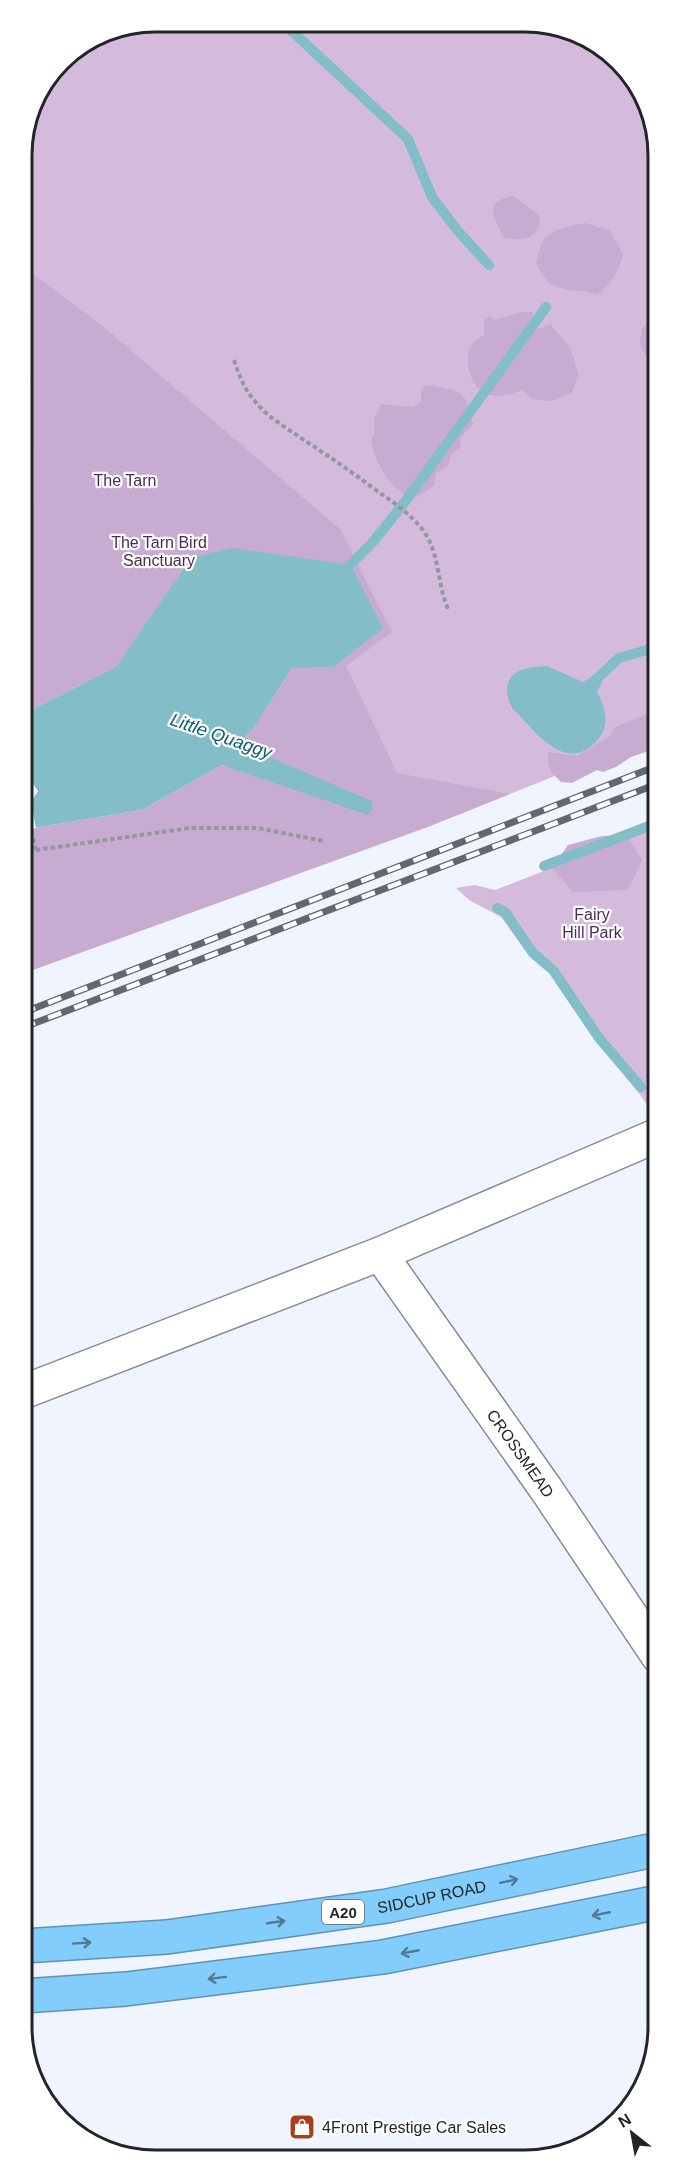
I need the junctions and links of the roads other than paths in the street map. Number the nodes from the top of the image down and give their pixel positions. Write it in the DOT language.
graph roads {
  1 [pos="648,1139"];
  2 [pos="380,1254"];
  3 [pos="32,1389"];
  4 [pos="648,1641"];
  5 [pos="648,1851"];
  6 [pos="648,1904"];
  7 [pos="32,1945"];
  8 [pos="32,1995"];
  1 -- 2 [label="street"];
  2 -- 3 [label="street"];
  2 -- 4 [label="street, CROSSMEAD"];
  7 -- 5 [label="highway, SIDCUP ROAD / A20, one-way"];
  6 -- 8 [label="highway, one-way"];
}
